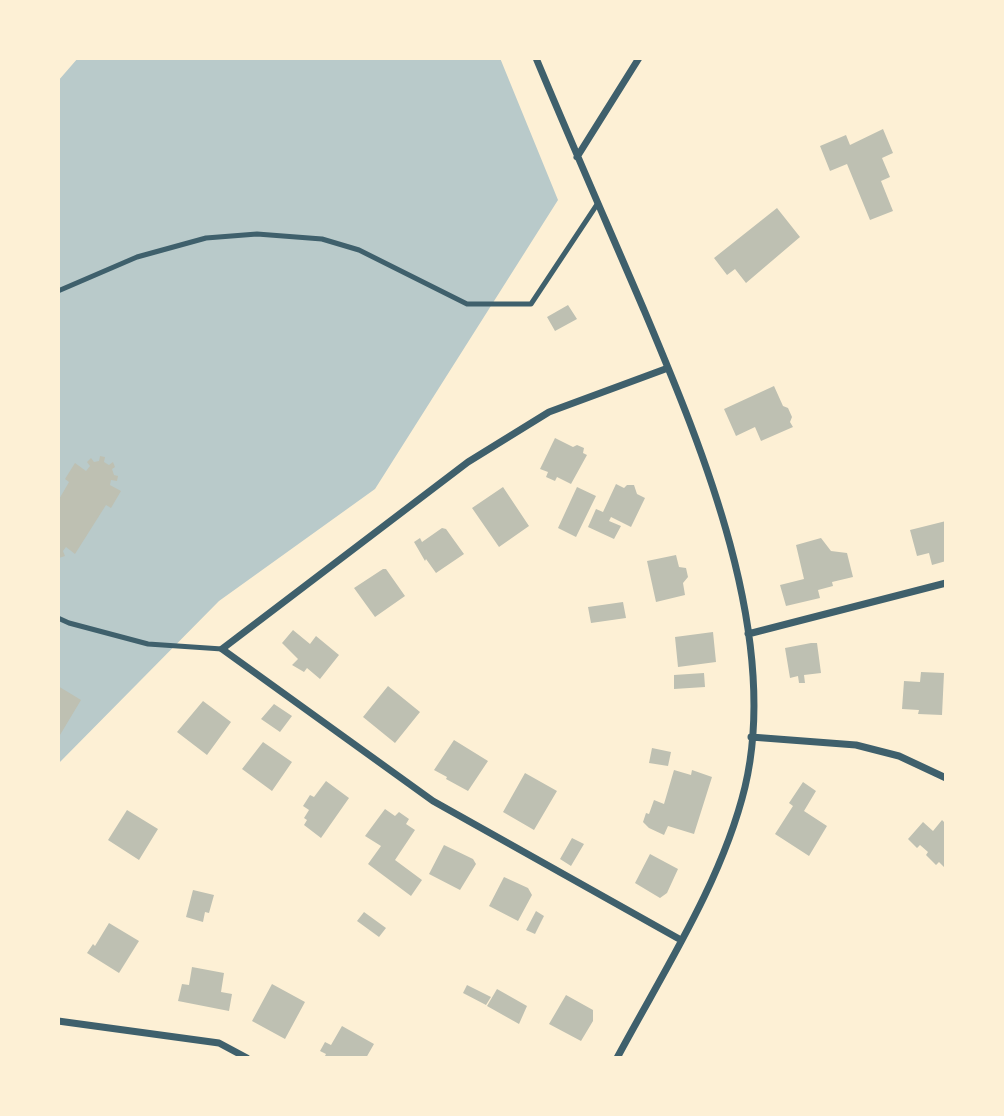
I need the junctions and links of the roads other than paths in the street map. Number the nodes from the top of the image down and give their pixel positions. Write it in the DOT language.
graph roads {
  1 [pos="536,58"];
  2 [pos="639,58"];
  3 [pos="577,157"];
  4 [pos="598,203"];
  5 [pos="58,291"];
  6 [pos="668,368"];
  7 [pos="946,583"];
  8 [pos="58,618"];
  9 [pos="748,634"];
  10 [pos="222,649"];
  11 [pos="751,737"];
  12 [pos="946,778"];
  13 [pos="681,940"];
  14 [pos="58,1021"];
  15 [pos="247,1058"];
  16 [pos="617,1058"];
  1 -- 3 [label="street"];
  2 -- 3 [label="street"];
  3 -- 4 [label="street"];
  4 -- 5 [label="lane"];
  4 -- 6 [label="street"];
  6 -- 9 [label="street"];
  6 -- 10 [label="street"];
  7 -- 9 [label="street"];
  8 -- 10 [label="lane"];
  9 -- 11 [label="street"];
  10 -- 13 [label="street"];
  11 -- 12 [label="street"];
  11 -- 13 [label="street"];
  13 -- 16 [label="street"];
  14 -- 15 [label="street"];
}
